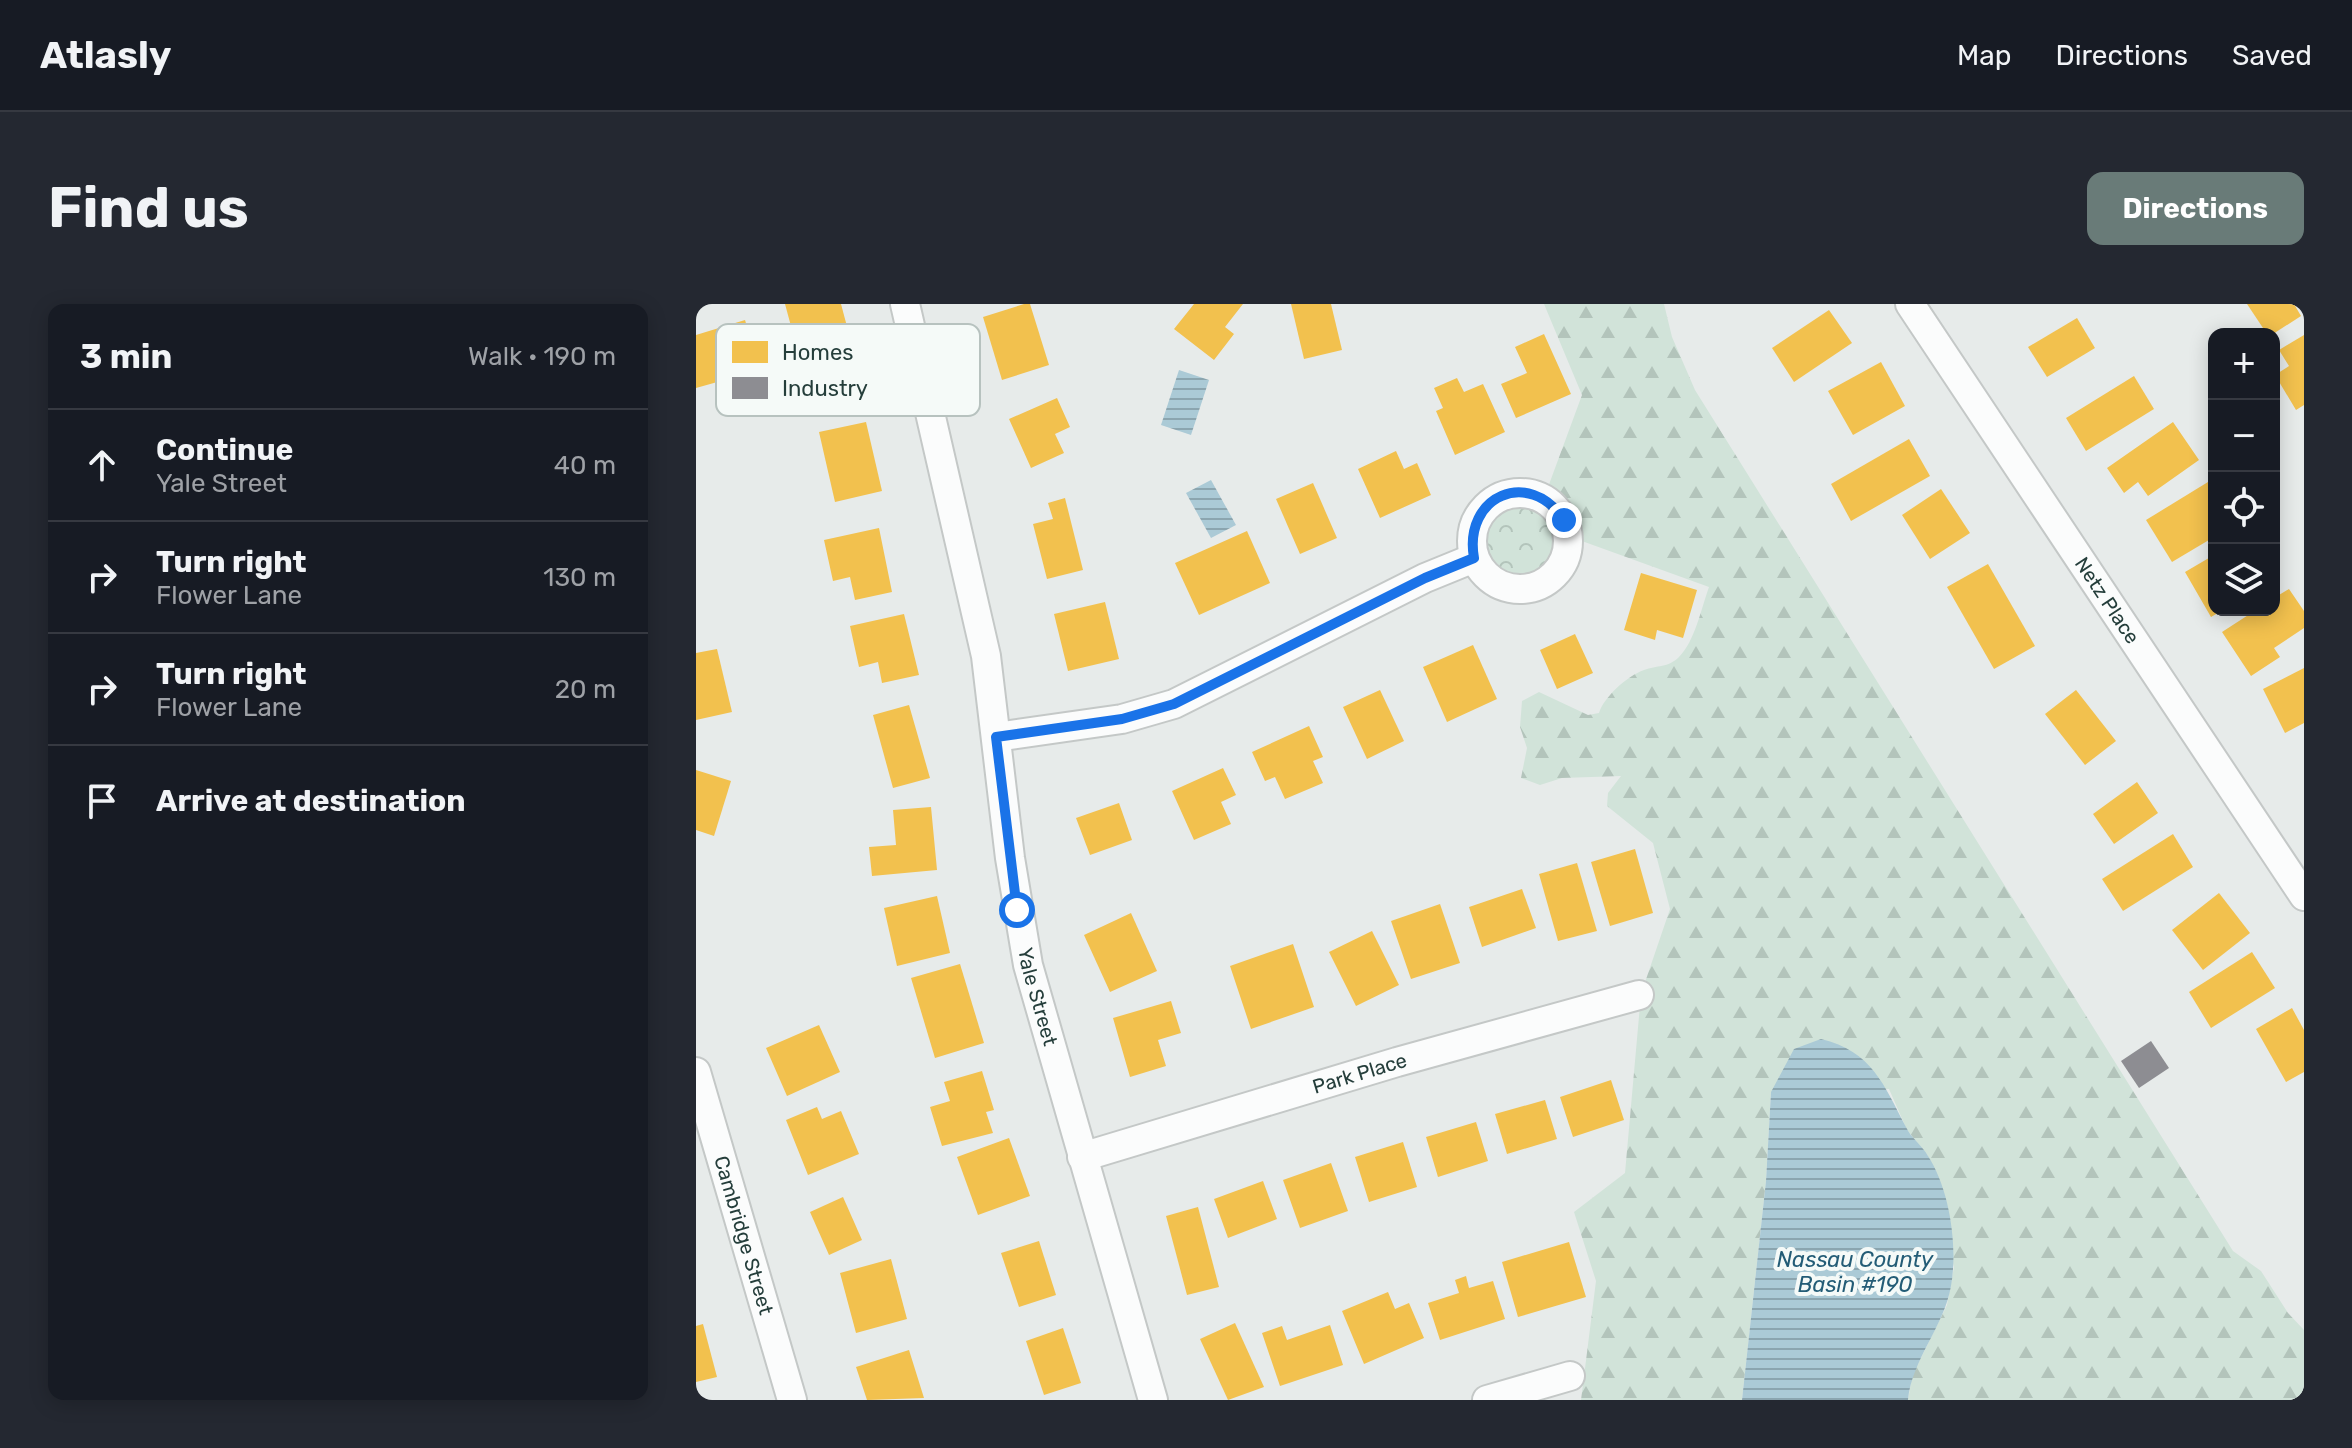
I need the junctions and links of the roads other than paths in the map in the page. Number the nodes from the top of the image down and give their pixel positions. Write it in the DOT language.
graph roads {
  1 [pos="905,304"];
  2 [pos="1910,304"];
  3 [pos="910,324"];
  4 [pos="931,416"];
  5 [pos="1474,558"];
  6 [pos="996,737"];
  7 [pos="2304,896"];
  8 [pos="1639,995"];
  9 [pos="696,1072"];
  10 [pos="1082,1157"];
  11 [pos="1570,1376"];
  12 [pos="792,1400"];
  13 [pos="1153,1400"];
  14 [pos="1487,1400"];
  1 -- 3 [label="street, Yale Street"];
  2 -- 7 [label="street, Netz Place"];
  4 -- 6 [label="street, Yale Street"];
  5 -- 6 [label="street"];
  6 -- 10 [label="street, Yale Street"];
  8 -- 10 [label="street, Park Place"];
  9 -- 12 [label="street, Cambridge Street"];
  10 -- 13 [label="street, Yale Street"];
  11 -- 14 [label="street"];
}
